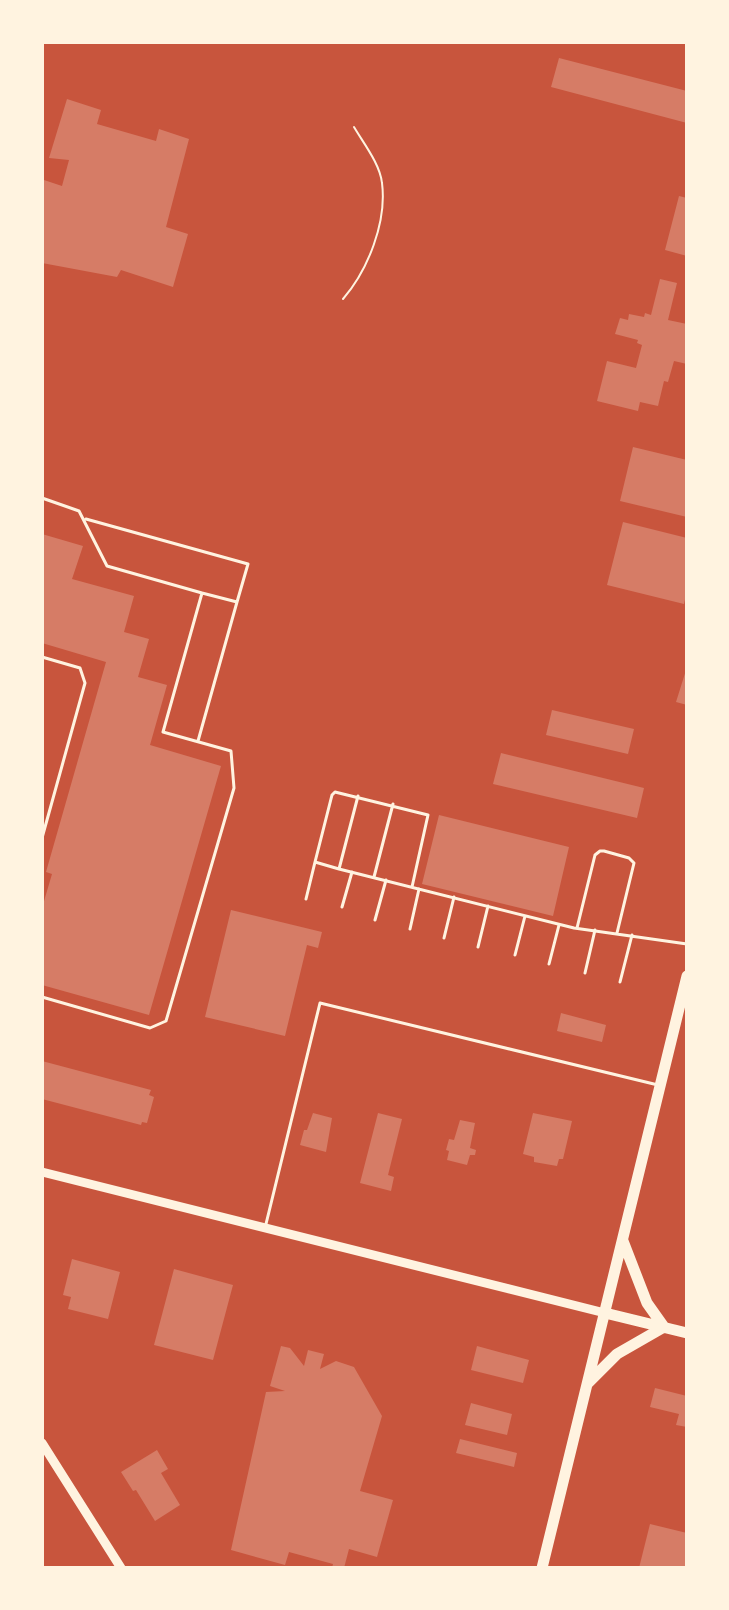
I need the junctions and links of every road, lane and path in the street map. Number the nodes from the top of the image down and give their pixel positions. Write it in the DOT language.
graph roads {
  1 [pos="354,127"];
  2 [pos="343,299"];
  3 [pos="42,498"];
  4 [pos="85,519"];
  5 [pos="202,593"];
  6 [pos="237,602"];
  7 [pos="42,657"];
  8 [pos="197,742"];
  9 [pos="358,796"];
  10 [pos="393,804"];
  11 [pos="42,812"];
  12 [pos="49,814"];
  13 [pos="42,838"];
  14 [pos="315,862"];
  15 [pos="339,869"];
  16 [pos="352,872"];
  17 [pos="374,877"];
  18 [pos="386,880"];
  19 [pos="412,887"];
  20 [pos="419,889"];
  21 [pos="454,897"];
  22 [pos="306,899"];
  23 [pos="488,906"];
  24 [pos="342,907"];
  25 [pos="525,916"];
  26 [pos="375,920"];
  27 [pos="559,924"];
  28 [pos="577,928"];
  29 [pos="410,929"];
  30 [pos="595,930"];
  31 [pos="617,933"];
  32 [pos="632,935"];
  33 [pos="444,938"];
  34 [pos="687,944"];
  35 [pos="478,947"];
  36 [pos="515,955"];
  37 [pos="549,964"];
  38 [pos="585,973"];
  39 [pos="687,976"];
  40 [pos="620,982"];
  41 [pos="42,997"];
  42 [pos="660,1086"];
  43 [pos="42,1172"];
  44 [pos="265,1228"];
  45 [pos="623,1240"];
  46 [pos="605,1313"];
  47 [pos="664,1327"];
  48 [pos="687,1333"];
  49 [pos="587,1385"];
  50 [pos="42,1443"];
  51 [pos="121,1568"];
  52 [pos="542,1568"];
  1 -- 2 [label="path"];
  3 -- 4 [label="lane"];
  4 -- 5 [label="lane"];
  4 -- 6 [label="lane"];
  5 -- 6 [label="lane"];
  5 -- 8 [label="lane"];
  6 -- 8 [label="lane"];
  7 -- 12 [label="lane"];
  8 -- 41 [label="lane"];
  9 -- 10 [label="lane"];
  9 -- 14 [label="lane"];
  9 -- 15 [label="lane"];
  10 -- 17 [label="lane"];
  10 -- 19 [label="lane"];
  11 -- 12 [label="lane"];
  12 -- 13 [label="lane"];
  14 -- 15 [label="lane"];
  14 -- 22 [label="lane"];
  15 -- 16 [label="lane"];
  16 -- 17 [label="lane"];
  16 -- 24 [label="lane"];
  17 -- 18 [label="lane"];
  18 -- 19 [label="lane"];
  18 -- 26 [label="lane"];
  19 -- 20 [label="lane"];
  20 -- 21 [label="lane"];
  20 -- 29 [label="lane"];
  21 -- 23 [label="lane"];
  21 -- 33 [label="lane"];
  23 -- 25 [label="lane"];
  23 -- 35 [label="lane"];
  25 -- 27 [label="lane"];
  25 -- 36 [label="lane"];
  27 -- 28 [label="lane"];
  27 -- 37 [label="lane"];
  28 -- 30 [label="lane"];
  28 -- 31 [label="lane"];
  30 -- 31 [label="lane"];
  30 -- 38 [label="lane"];
  31 -- 32 [label="lane"];
  32 -- 34 [label="lane"];
  32 -- 40 [label="lane"];
  39 -- 42 [label="highway"];
  42 -- 44 [label="lane"];
  42 -- 45 [label="highway"];
  43 -- 44 [label="main road"];
  44 -- 46 [label="main road"];
  45 -- 46 [label="highway"];
  45 -- 47 [label="highway"];
  46 -- 47 [label="highway"];
  46 -- 49 [label="highway"];
  47 -- 48 [label="highway"];
  47 -- 49 [label="highway"];
  49 -- 52 [label="highway"];
  50 -- 51 [label="main road"];
}
